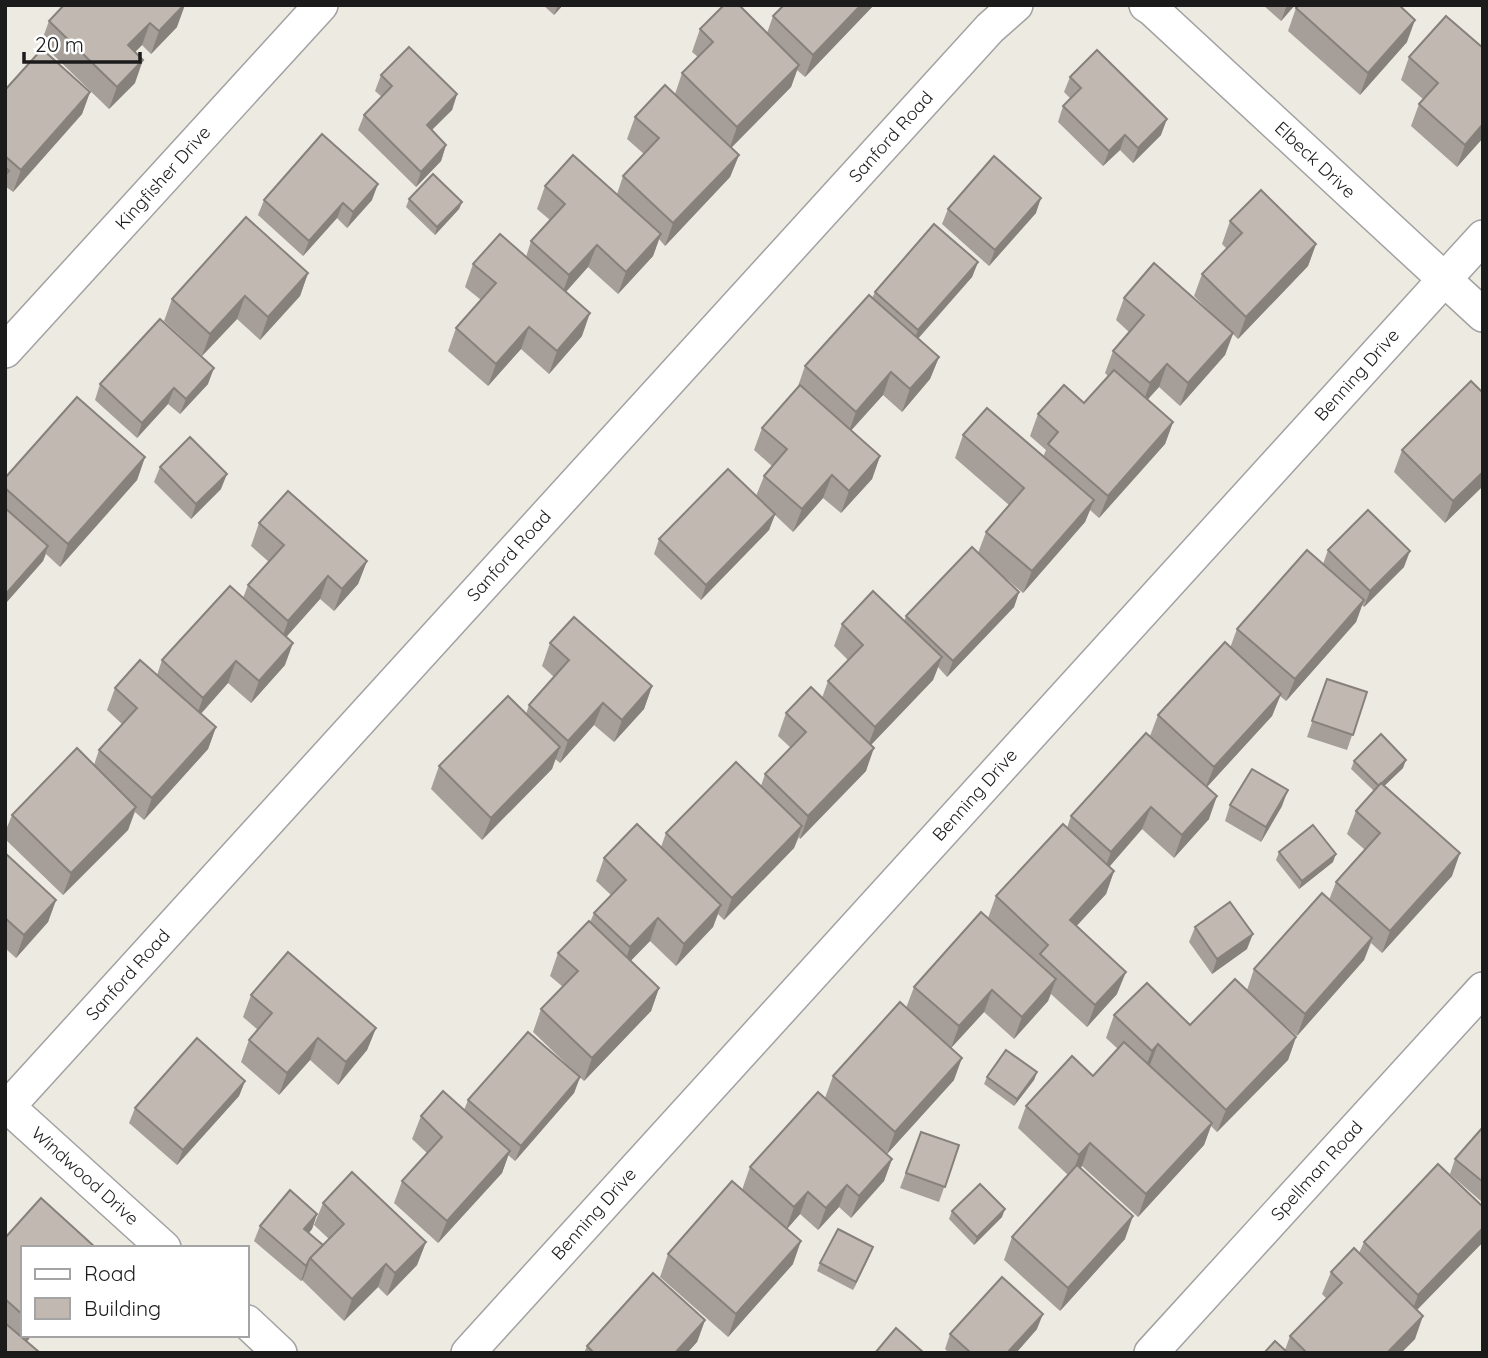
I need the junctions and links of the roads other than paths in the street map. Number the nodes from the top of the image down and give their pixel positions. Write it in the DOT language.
graph roads {
  1 [pos="321,5"];
  2 [pos="1017,5"];
  3 [pos="1146,5"];
  4 [pos="1483,237"];
  5 [pos="1444,280"];
  6 [pos="1483,315"];
  7 [pos="5,351"];
  8 [pos="1483,989"];
  9 [pos="6,1107"];
  10 [pos="162,1246"];
  11 [pos="248,1323"];
  12 [pos="280,1353"];
  13 [pos="468,1353"];
  14 [pos="1151,1353"];
  1 -- 7 [label="street, Kingfisher Drive"];
  2 -- 9 [label="street, Sanford Road"];
  3 -- 5 [label="street, Elbeck Drive"];
  4 -- 5 [label="street, Benning Drive"];
  5 -- 6 [label="street, Elbeck Drive"];
  5 -- 13 [label="street, Benning Drive"];
  8 -- 14 [label="street, Spellman Road"];
  9 -- 10 [label="street, Windwood Drive"];
  11 -- 12 [label="street"];
}
